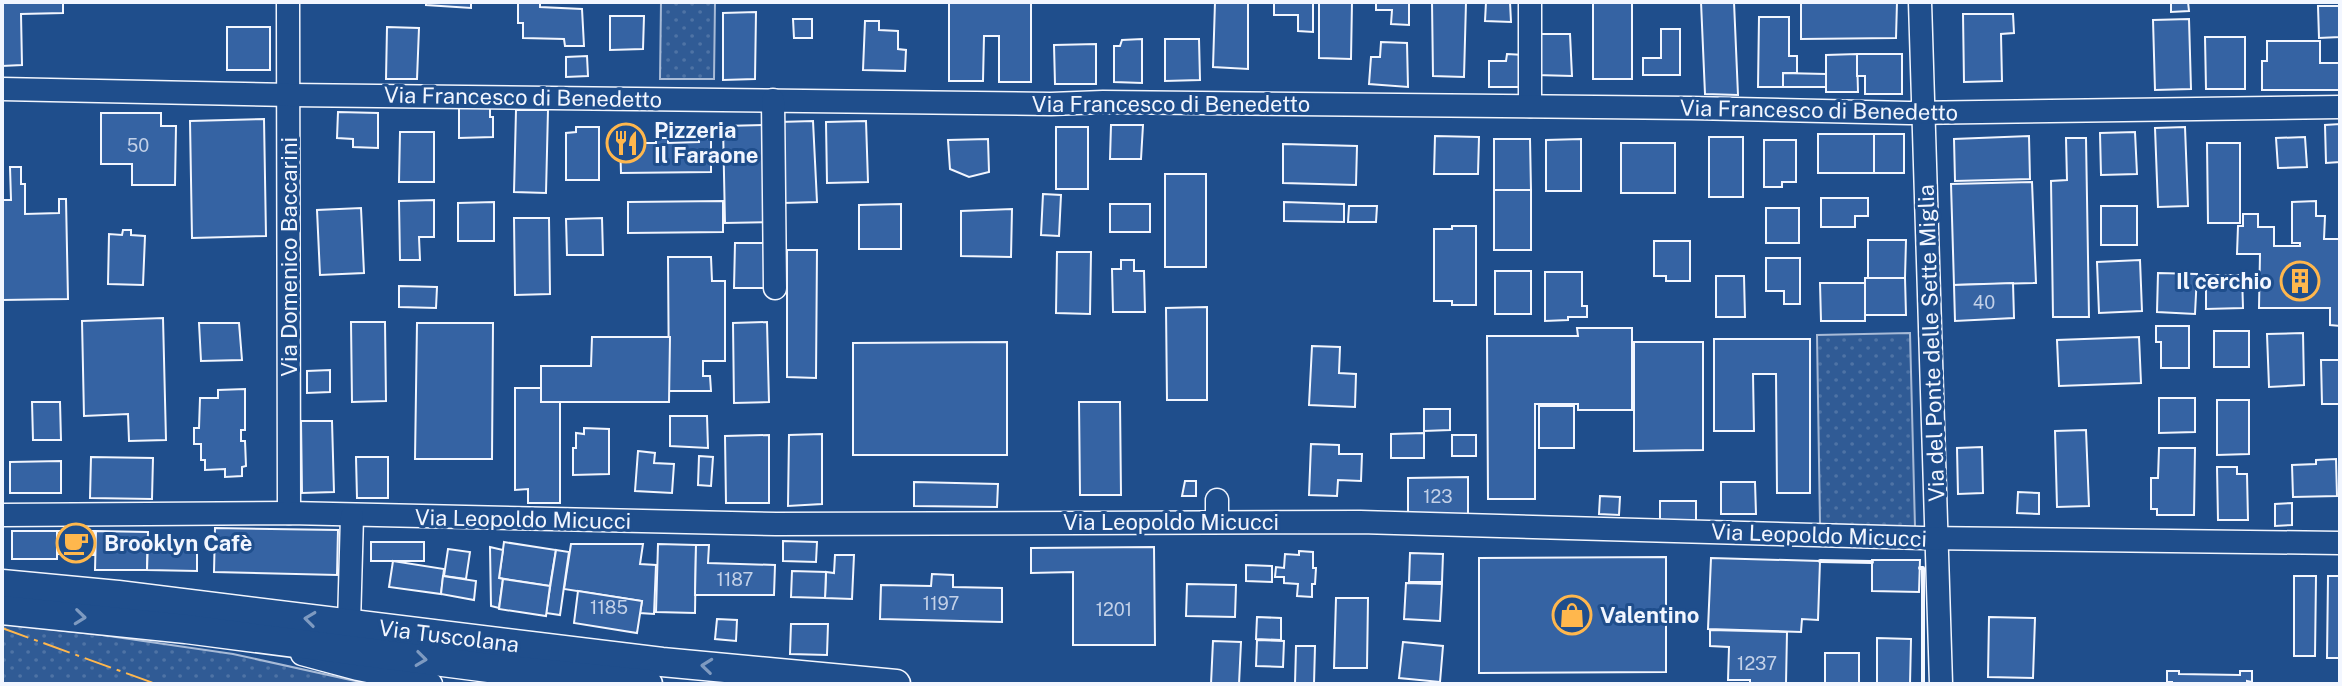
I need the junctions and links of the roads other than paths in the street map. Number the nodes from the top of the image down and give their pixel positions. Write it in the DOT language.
graph roads {
  1 [pos="288,2"];
  2 [pos="1530,2"];
  3 [pos="1920,2"];
  4 [pos="2,89"];
  5 [pos="290,95"];
  6 [pos="773,100"];
  7 [pos="1530,106"];
  8 [pos="2340,107"];
  9 [pos="1924,112"];
  10 [pos="775,288"];
  11 [pos="289,513"];
  12 [pos="2,515"];
  13 [pos="352,516"];
  14 [pos="1937,538"];
  15 [pos="2340,543"];
  16 [pos="2,569"];
  17 [pos="2,584"];
  18 [pos="36,586"];
  19 [pos="2,610"];
  20 [pos="349,624"];
  21 [pos="232,635"];
  22 [pos="431,684"];
  23 [pos="648,684"];
  24 [pos="896,684"];
  25 [pos="1941,684"];
  1 -- 5 [label="street, Via Domenico Baccarini"];
  2 -- 7 [label="street"];
  3 -- 9 [label="street, Via del Ponte delle Sette Miglia"];
  4 -- 5 [label="street, Via Francesco di Benedetto"];
  5 -- 6 [label="street, Via Francesco di Benedetto"];
  5 -- 11 [label="street, Via Domenico Baccarini"];
  6 -- 7 [label="street, Via Francesco di Benedetto"];
  6 -- 10 [label="street"];
  7 -- 9 [label="street, Via Francesco di Benedetto"];
  8 -- 9 [label="street, Via Francesco di Benedetto"];
  9 -- 14 [label="street, Via del Ponte delle Sette Miglia"];
  11 -- 12 [label="street, Via Leopoldo Micucci"];
  11 -- 13 [label="street, Via Leopoldo Micucci"];
  13 -- 14 [label="street, Via Leopoldo Micucci"];
  13 -- 20 [label="street"];
  14 -- 15 [label="street, Via Leopoldo Micucci"];
  14 -- 25 [label="street, Via del Ponte delle Sette Miglia"];
  16 -- 18 [label="street"];
  17 -- 18 [label="main road, Via Tuscolana"];
  20 -- 18 [label="main road, Via Tuscolana, one-way"];
  19 -- 21 [label="main road, Via Tuscolana, one-way"];
  24 -- 20 [label="main road, Via Tuscolana, one-way"];
  21 -- 22 [label="street"];
  21 -- 23 [label="main road, Via Tuscolana, one-way"];
}
